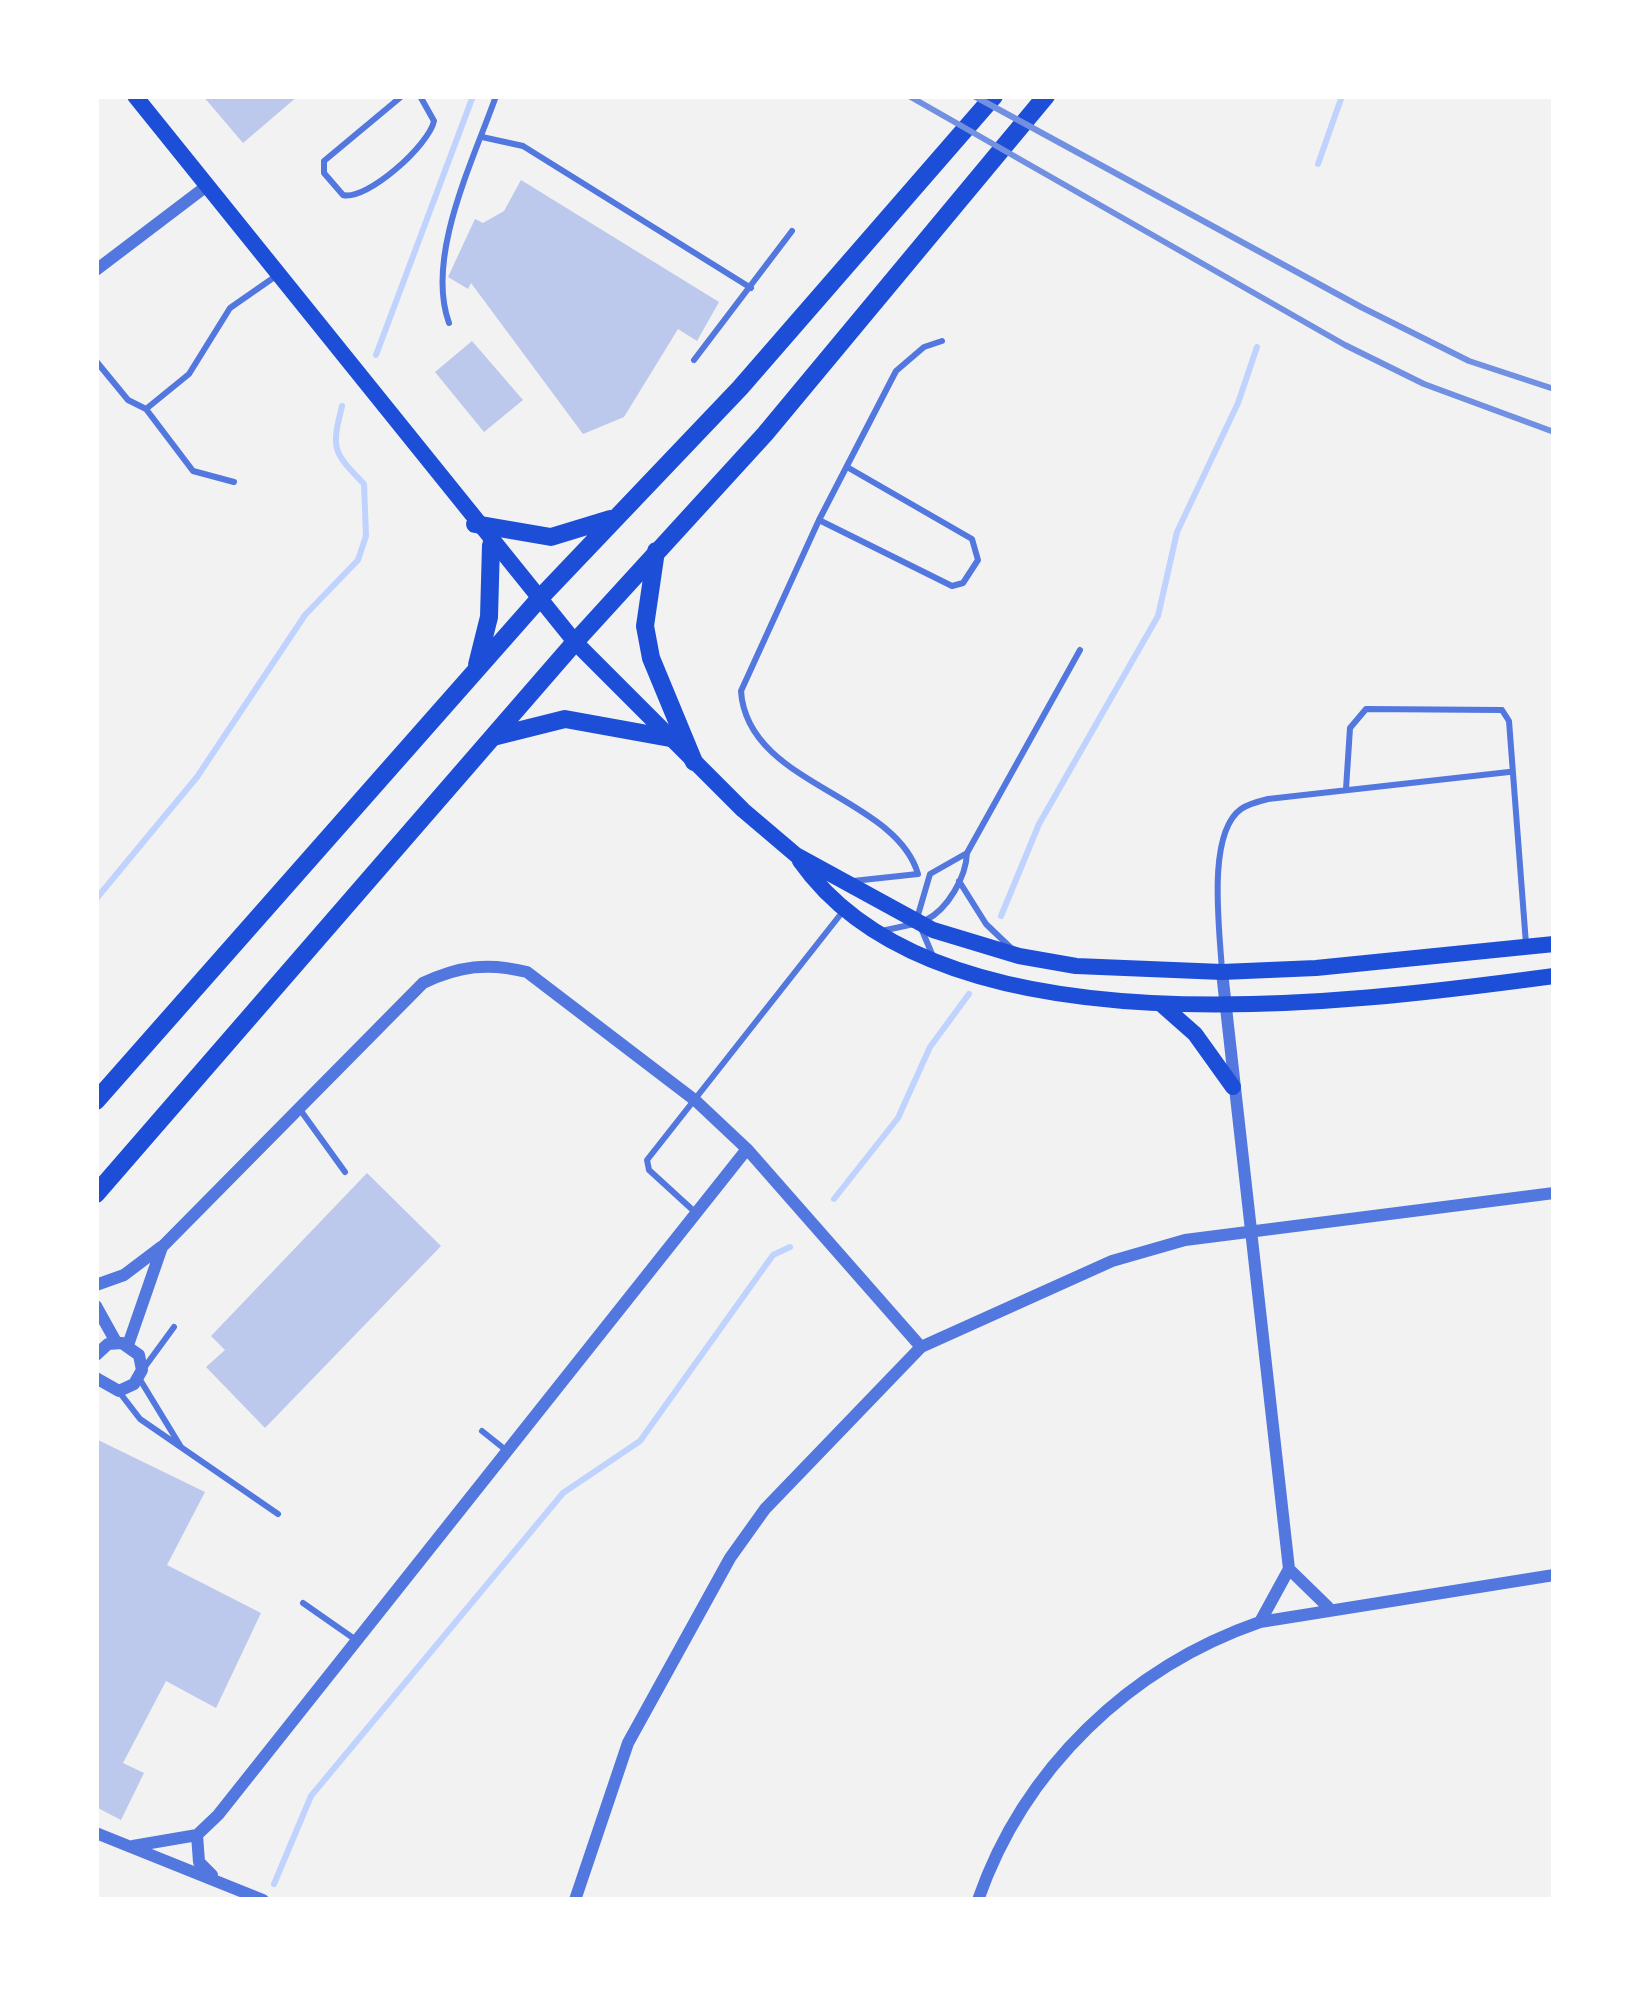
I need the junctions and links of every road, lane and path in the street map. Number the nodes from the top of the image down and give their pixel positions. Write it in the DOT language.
graph roads {
  1 [pos="135,96"];
  2 [pos="402,96"];
  3 [pos="420,96"];
  4 [pos="496,96"];
  5 [pos="994,96"];
  6 [pos="1046,96"];
  7 [pos="482,137"];
  8 [pos="208,185"];
  9 [pos="792,231"];
  10 [pos="96,270"];
  11 [pos="278,274"];
  12 [pos="751,289"];
  13 [pos="449,323"];
  14 [pos="943,341"];
  15 [pos="694,360"];
  16 [pos="96,362"];
  17 [pos="146,410"];
  18 [pos="846,466"];
  19 [pos="234,482"];
  20 [pos="617,516"];
  21 [pos="819,520"];
  22 [pos="475,524"];
  23 [pos="491,545"];
  24 [pos="656,550"];
  25 [pos="539,599"];
  26 [pos="575,642"];
  27 [pos="1080,650"];
  28 [pos="476,670"];
  29 [pos="491,738"];
  30 [pos="670,738"];
  31 [pos="694,762"];
  32 [pos="1509,772"];
  33 [pos="1346,789"];
  34 [pos="967,853"];
  35 [pos="796,855"];
  36 [pos="918,874"];
  37 [pos="930,874"];
  38 [pos="959,880"];
  39 [pos="850,881"];
  40 [pos="844,910"];
  41 [pos="919,923"];
  42 [pos="878,932"];
  43 [pos="1554,944"];
  44 [pos="1526,948"];
  45 [pos="1019,956"];
  46 [pos="933,958"];
  47 [pos="1222,972"];
  48 [pos="1554,976"];
  49 [pos="1161,1004"];
  50 [pos="1225,1004"];
  51 [pos="1232,1088"];
  52 [pos="96,1101"];
  53 [pos="695,1101"];
  54 [pos="299,1108"];
  55 [pos="747,1149"];
  56 [pos="345,1172"];
  57 [pos="1554,1193"];
  58 [pos="96,1194"];
  59 [pos="696,1213"];
  60 [pos="1252,1228"];
  61 [pos="162,1246"];
  62 [pos="96,1285"];
  63 [pos="96,1306"];
  64 [pos="174,1328"];
  65 [pos="122,1344"];
  66 [pos="920,1347"];
  67 [pos="96,1355"];
  68 [pos="141,1374"];
  69 [pos="96,1378"];
  70 [pos="119,1391"];
  71 [pos="482,1432"];
  72 [pos="183,1450"];
  73 [pos="507,1451"];
  74 [pos="278,1514"];
  75 [pos="1289,1569"];
  76 [pos="1554,1575"];
  77 [pos="303,1603"];
  78 [pos="1328,1607"];
  79 [pos="1260,1622"];
  80 [pos="356,1640"];
  81 [pos="96,1833"];
  82 [pos="197,1835"];
  83 [pos="133,1846"];
  84 [pos="228,1886"];
  85 [pos="263,1900"];
  86 [pos="575,1900"];
  87 [pos="978,1900"];
  1 -- 8 [label="main road"];
  2 -- 3 [label="lane"];
  4 -- 7 [label="lane"];
  5 -- 20 [label="main road"];
  6 -- 24 [label="main road"];
  7 -- 12 [label="lane"];
  7 -- 13 [label="lane"];
  8 -- 10 [label="street"];
  8 -- 11 [label="main road"];
  9 -- 12 [label="lane"];
  11 -- 17 [label="lane"];
  11 -- 22 [label="main road"];
  12 -- 15 [label="lane"];
  14 -- 18 [label="lane"];
  16 -- 17 [label="lane"];
  17 -- 19 [label="lane"];
  18 -- 21 [label="lane"];
  18 -- 21 [label="lane"];
  20 -- 22 [label="main road"];
  20 -- 25 [label="main road"];
  21 -- 36 [label="lane"];
  22 -- 23 [label="main road"];
  23 -- 25 [label="main road"];
  23 -- 28 [label="main road"];
  24 -- 26 [label="main road"];
  24 -- 31 [label="main road"];
  25 -- 26 [label="main road"];
  25 -- 28 [label="main road"];
  26 -- 29 [label="main road"];
  26 -- 30 [label="main road"];
  27 -- 34 [label="lane"];
  28 -- 52 [label="main road"];
  29 -- 30 [label="main road"];
  29 -- 58 [label="main road"];
  30 -- 31 [label="main road"];
  31 -- 35 [label="main road"];
  32 -- 33 [label="lane"];
  32 -- 33 [label="lane"];
  32 -- 44 [label="lane"];
  33 -- 47 [label="lane"];
  34 -- 37 [label="lane"];
  34 -- 38 [label="lane"];
  35 -- 39 [label="main road"];
  35 -- 40 [label="main road"];
  36 -- 37 [label="lane"];
  36 -- 39 [label="lane"];
  37 -- 41 [label="lane"];
  38 -- 41 [label="lane"];
  38 -- 45 [label="lane"];
  39 -- 41 [label="main road"];
  40 -- 42 [label="main road"];
  40 -- 53 [label="lane"];
  41 -- 42 [label="lane"];
  41 -- 45 [label="main road"];
  41 -- 46 [label="lane"];
  42 -- 46 [label="main road"];
  43 -- 44 [label="main road"];
  44 -- 47 [label="main road"];
  45 -- 47 [label="main road"];
  46 -- 49 [label="main road"];
  47 -- 50 [label="street"];
  48 -- 50 [label="main road"];
  49 -- 50 [label="main road"];
  49 -- 51 [label="main road"];
  50 -- 51 [label="street"];
  51 -- 60 [label="street"];
  53 -- 54 [label="street"];
  53 -- 55 [label="street"];
  53 -- 59 [label="lane"];
  54 -- 56 [label="lane"];
  54 -- 61 [label="street"];
  55 -- 59 [label="street"];
  55 -- 66 [label="street"];
  57 -- 60 [label="street"];
  59 -- 73 [label="street"];
  60 -- 66 [label="street"];
  60 -- 75 [label="street"];
  61 -- 62 [label="street"];
  61 -- 65 [label="street"];
  63 -- 65 [label="street"];
  64 -- 68 [label="lane"];
  65 -- 67 [label="street"];
  65 -- 68 [label="street"];
  66 -- 86 [label="street"];
  68 -- 70 [label="street"];
  68 -- 72 [label="lane"];
  69 -- 70 [label="street"];
  70 -- 72 [label="lane"];
  71 -- 73 [label="lane"];
  72 -- 74 [label="lane"];
  73 -- 80 [label="street"];
  75 -- 78 [label="street"];
  75 -- 79 [label="street"];
  76 -- 78 [label="street"];
  77 -- 80 [label="lane"];
  78 -- 79 [label="street"];
  79 -- 87 [label="street"];
  80 -- 82 [label="street"];
  81 -- 83 [label="street"];
  82 -- 83 [label="street"];
  82 -- 84 [label="street"];
  83 -- 84 [label="street"];
  84 -- 85 [label="street"];
}
